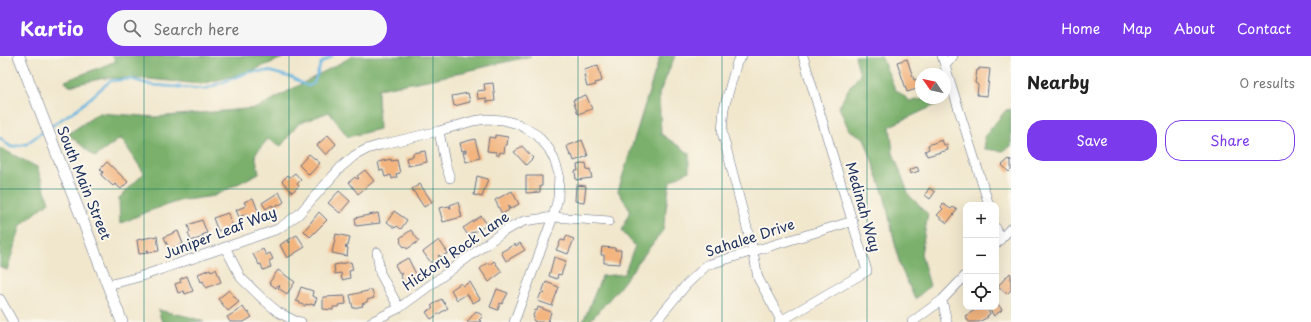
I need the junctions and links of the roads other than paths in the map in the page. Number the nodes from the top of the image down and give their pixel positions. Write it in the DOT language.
graph roads {
  1 [pos="19,56"];
  2 [pos="742,56"];
  3 [pos="804,56"];
  4 [pos="942,56"];
  5 [pos="953,56"];
  6 [pos="945,66"];
  7 [pos="439,131"];
  8 [pos="450,178"];
  9 [pos="988,202"];
  10 [pos="553,217"];
  11 [pos="609,221"];
  12 [pos="853,221"];
  13 [pos="1011,228"];
  14 [pos="999,241"];
  15 [pos="225,247"];
  16 [pos="753,251"];
  17 [pos="377,252"];
  18 [pos="963,278"];
  19 [pos="108,285"];
  20 [pos="0,299"];
  21 [pos="942,300"];
  22 [pos="399,308"];
  23 [pos="13,322"];
  24 [pos="122,322"];
  25 [pos="296,322"];
  26 [pos="371,322"];
  27 [pos="514,322"];
  28 [pos="655,322"];
  29 [pos="781,322"];
  30 [pos="912,322"];
  31 [pos="947,322"];
  1 -- 19 [label="main road, South Main Street"];
  2 -- 16 [label="street, Medinah Way"];
  3 -- 12 [label="street, Medinah Way"];
  4 -- 6 [label="street"];
  5 -- 6 [label="street"];
  6 -- 9 [label="street"];
  7 -- 8 [label="street"];
  7 -- 10 [label="street, Juniper Leaf Way"];
  7 -- 15 [label="street, Juniper Leaf Way"];
  10 -- 11 [label="street, Hickory Rock Lane"];
  10 -- 22 [label="street, Hickory Rock Lane"];
  10 -- 27 [label="street, Juniper Leaf Way"];
  12 -- 16 [label="street, Sahalee Drive"];
  12 -- 29 [label="street, Medinah Way"];
  13 -- 14 [label="street"];
  15 -- 19 [label="street, Juniper Leaf Way"];
  15 -- 25 [label="street"];
  16 -- 28 [label="street, Sahalee Drive"];
  16 -- 29 [label="street, Medinah Way"];
  17 -- 22 [label="street"];
  18 -- 21 [label="street"];
  19 -- 24 [label="main road, South Main Street"];
  20 -- 23 [label="street"];
  21 -- 30 [label="street"];
  21 -- 31 [label="street"];
  22 -- 26 [label="street, Hickory Rock Lane"];
}
